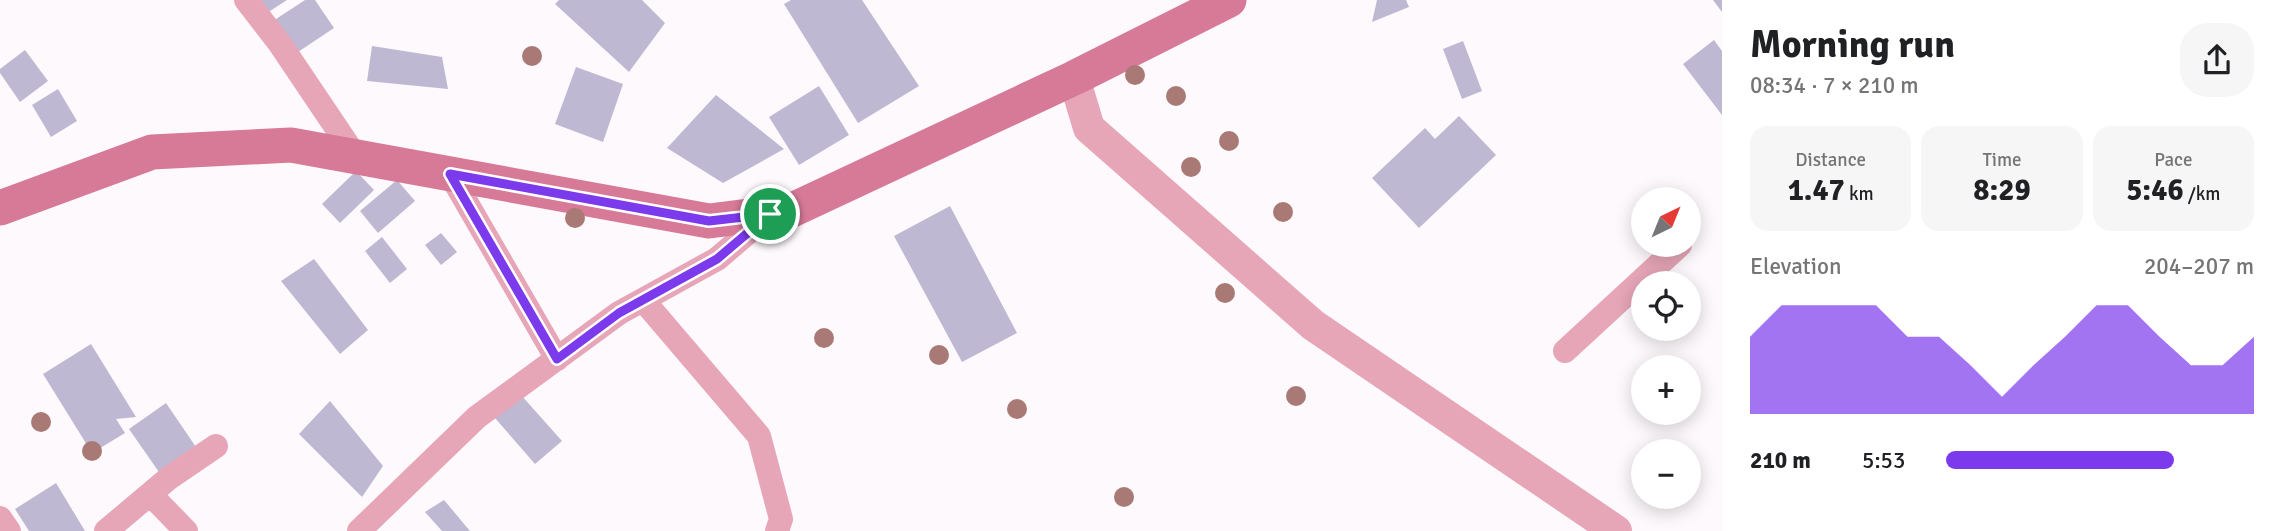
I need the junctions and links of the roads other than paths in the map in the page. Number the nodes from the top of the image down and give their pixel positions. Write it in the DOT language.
graph roads {
  1 [pos="246,0"];
  2 [pos="1229,0"];
  3 [pos="1074,78"];
  4 [pos="356,157"];
  5 [pos="450,174"];
  6 [pos="0,208"];
  7 [pos="770,214"];
  8 [pos="1667,257"];
  9 [pos="643,300"];
  10 [pos="1565,351"];
  11 [pos="557,359"];
  12 [pos="216,446"];
  13 [pos="150,494"];
  14 [pos="0,518"];
  15 [pos="9,531"];
  16 [pos="106,531"];
  17 [pos="186,531"];
  18 [pos="359,531"];
  19 [pos="777,531"];
  20 [pos="1616,531"];
  1 -- 4 [label="street"];
  2 -- 3 [label="main road"];
  3 -- 7 [label="main road"];
  3 -- 20 [label="street"];
  4 -- 5 [label="main road"];
  4 -- 6 [label="main road"];
  5 -- 7 [label="main road"];
  5 -- 11 [label="street"];
  7 -- 9 [label="street"];
  8 -- 10 [label="street"];
  9 -- 11 [label="street"];
  9 -- 19 [label="street"];
  11 -- 18 [label="street"];
  12 -- 13 [label="street"];
  13 -- 16 [label="street"];
  13 -- 17 [label="street"];
  14 -- 15 [label="street"];
}
